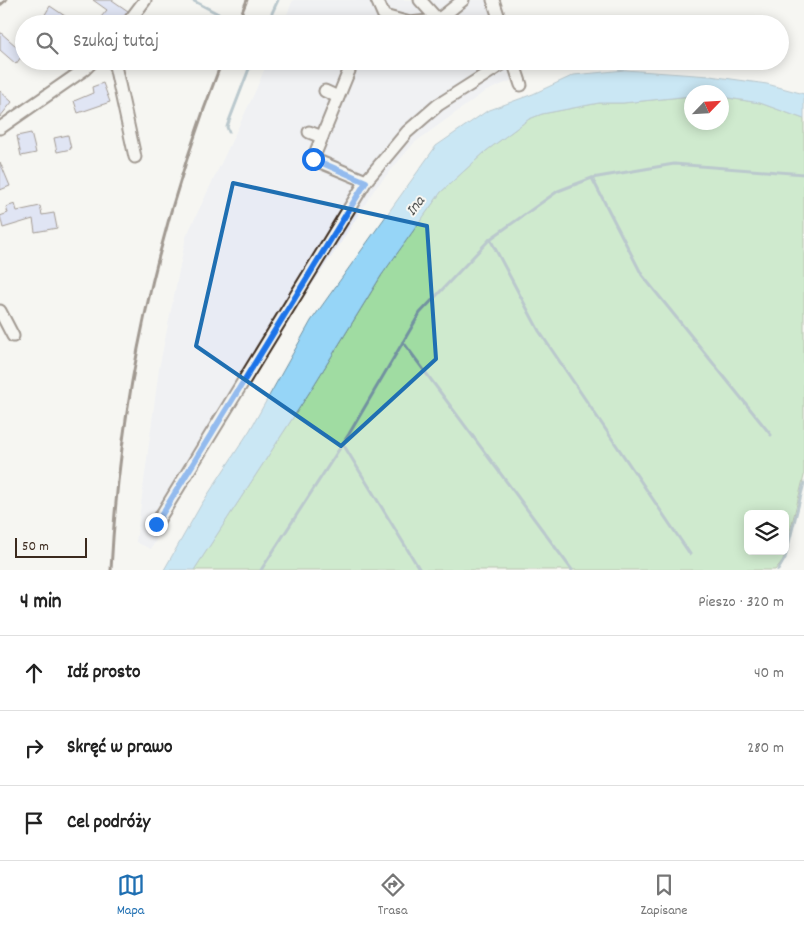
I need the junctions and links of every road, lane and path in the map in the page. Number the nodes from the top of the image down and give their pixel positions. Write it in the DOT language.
graph roads {
  1 [pos="145,0"];
  2 [pos="377,0"];
  3 [pos="420,0"];
  4 [pos="463,0"];
  5 [pos="493,0"];
  6 [pos="133,15"];
  7 [pos="380,15"];
  8 [pos="434,15"];
  9 [pos="444,15"];
  10 [pos="498,15"];
  11 [pos="84,70"];
  12 [pos="116,70"];
  13 [pos="349,70"];
  14 [pos="493,70"];
  15 [pos="516,70"];
  16 [pos="521,84"];
  17 [pos="325,91"];
  18 [pos="338,97"];
  19 [pos="0,128"];
  20 [pos="309,132"];
  21 [pos="322,137"];
  22 [pos="135,157"];
  23 [pos="366,182"];
  24 [pos="0,311"];
  25 [pos="13,336"];
  26 [pos="156,524"];
  1 -- 6 [label="street"];
  2 -- 7 [label="street"];
  3 -- 8 [label="street"];
  4 -- 9 [label="street"];
  5 -- 10 [label="street"];
  11 -- 19 [label="street"];
  12 -- 22 [label="street"];
  13 -- 18 [label="street"];
  14 -- 23 [label="street"];
  15 -- 16 [label="street"];
  17 -- 18 [label="street"];
  18 -- 21 [label="street"];
  20 -- 21 [label="street"];
  21 -- 23 [label="street"];
  23 -- 26 [label="street"];
  24 -- 25 [label="street"];
}
